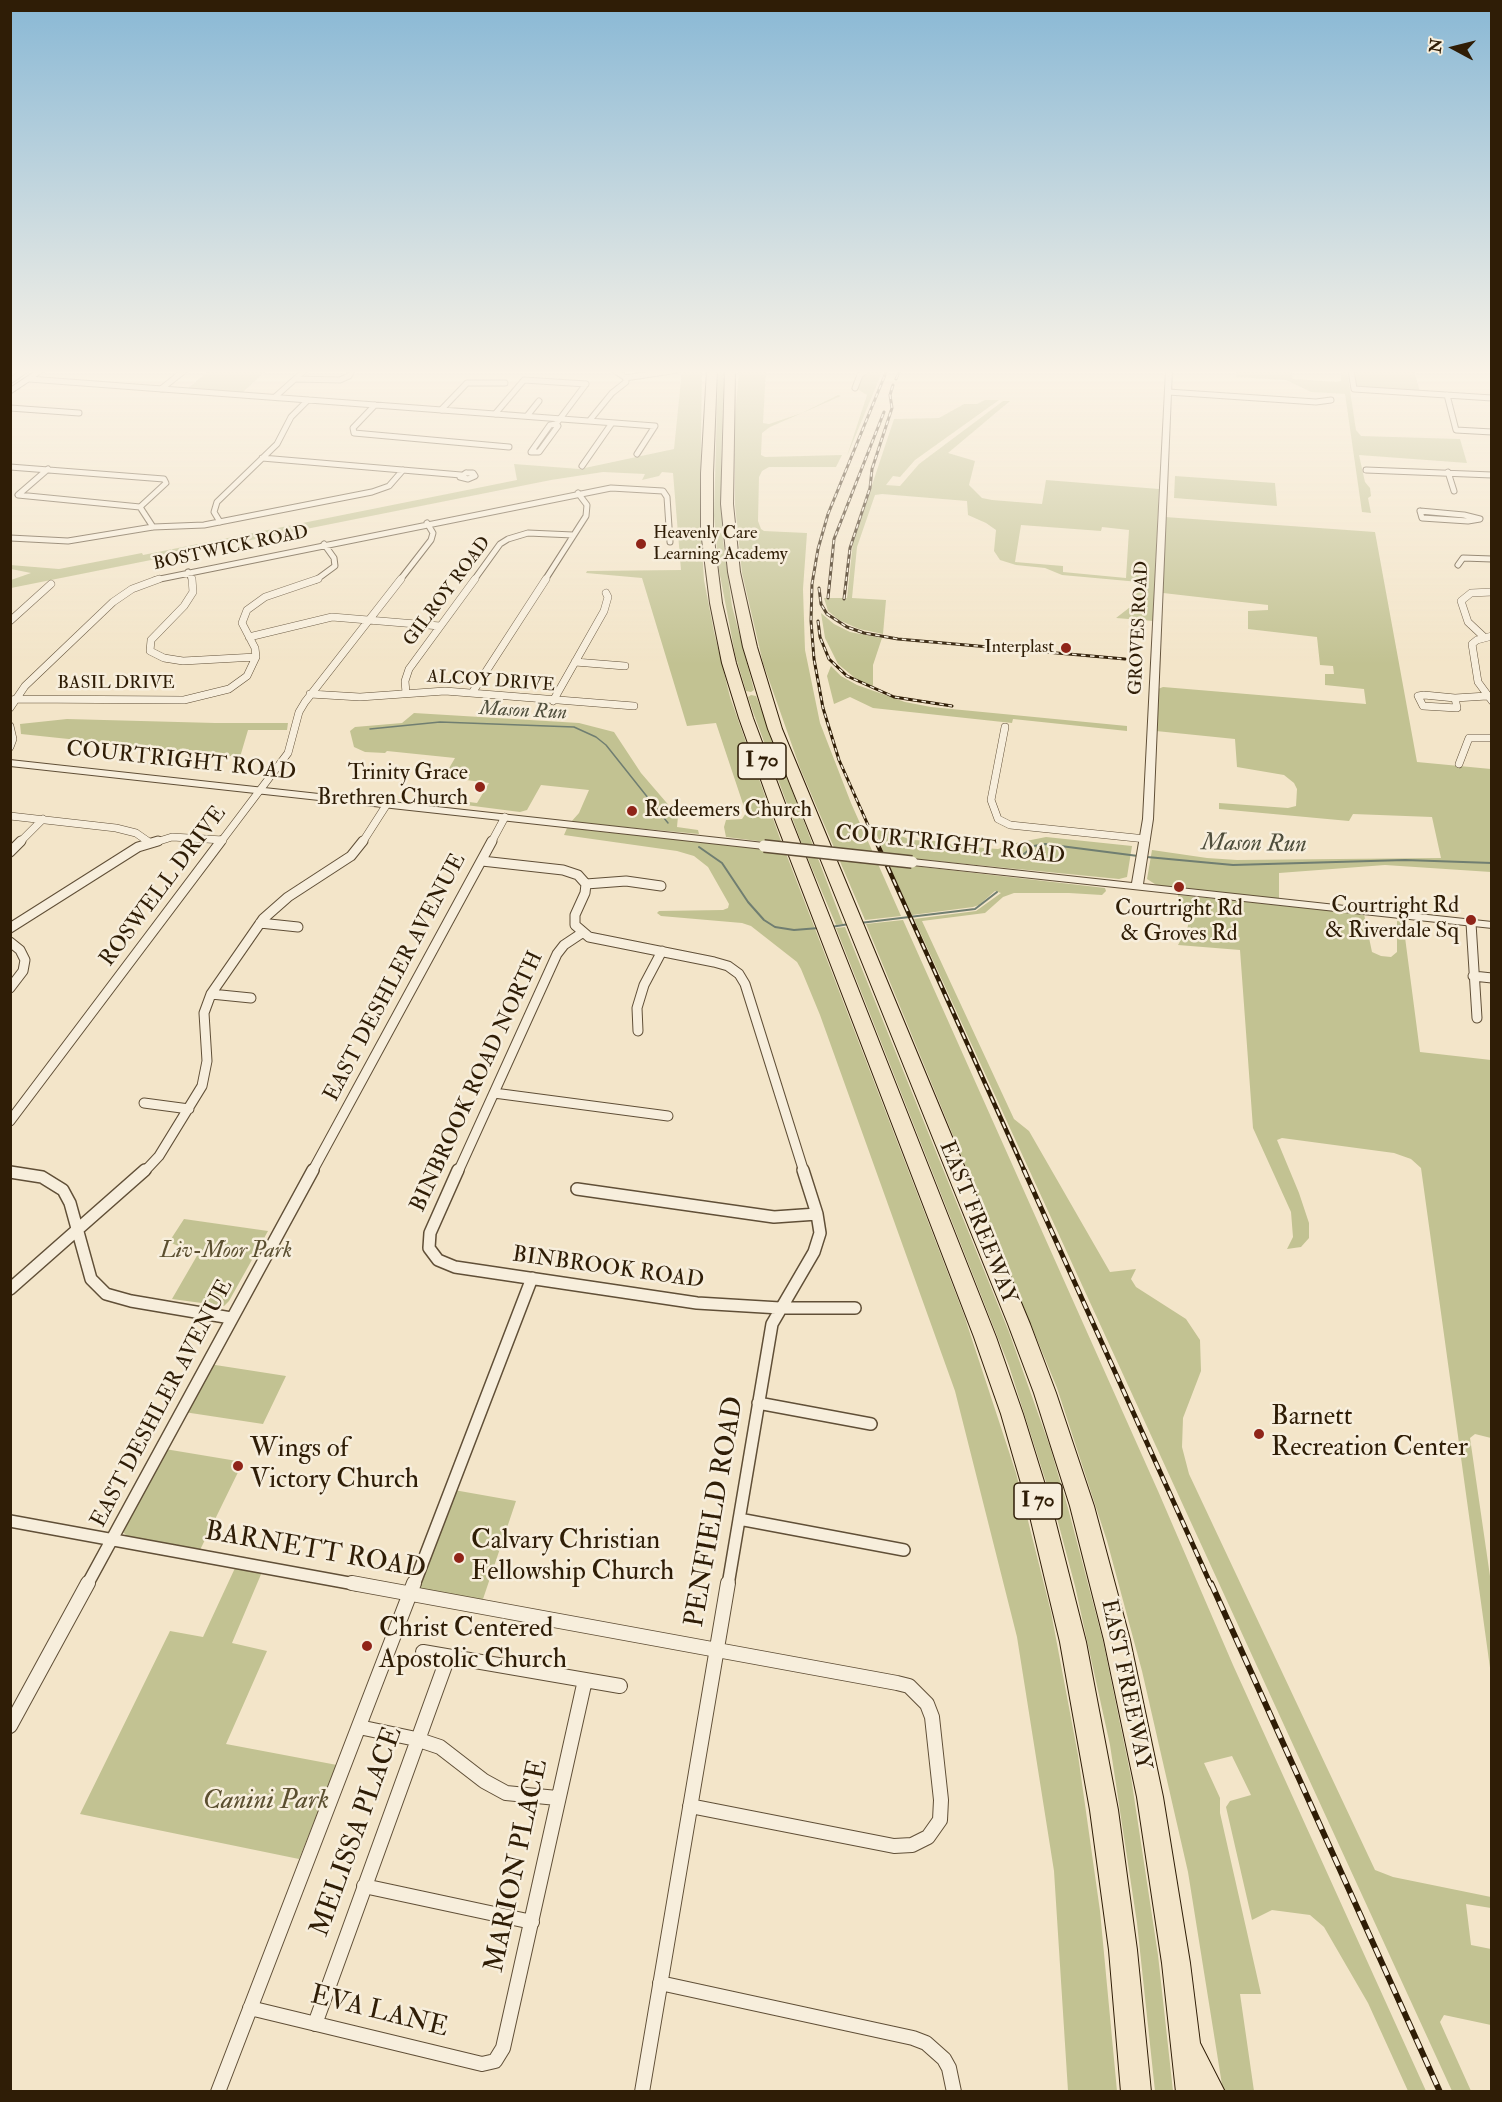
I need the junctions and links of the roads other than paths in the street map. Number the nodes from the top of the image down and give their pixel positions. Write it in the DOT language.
graph roads {
  1 [pos="31,468"];
  2 [pos="252,468"];
  3 [pos="381,468"];
  4 [pos="708,468"];
  5 [pos="728,468"];
  6 [pos="1164,468"];
  7 [pos="48,469"];
  8 [pos="404,470"];
  9 [pos="1366,470"];
  10 [pos="1388,471"];
  11 [pos="1448,472"];
  12 [pos="461,475"];
  13 [pos="1491,475"];
  14 [pos="1391,482"];
  15 [pos="1454,491"];
  16 [pos="578,493"];
  17 [pos="140,507"];
  18 [pos="1480,519"];
  19 [pos="1489,520"];
  20 [pos="220,522"];
  21 [pos="428,523"];
  22 [pos="153,527"];
  23 [pos="573,535"];
  24 [pos="10,538"];
  25 [pos="670,542"];
  26 [pos="324,544"];
  27 [pos="1491,559"];
  28 [pos="1458,565"];
  29 [pos="188,572"];
  30 [pos="51,584"];
  31 [pos="1491,592"];
  32 [pos="606,593"];
  33 [pos="369,619"];
  34 [pos="10,621"];
  35 [pos="440,626"];
  36 [pos="1488,636"];
  37 [pos="249,637"];
  38 [pos="256,657"];
  39 [pos="575,662"];
  40 [pos="625,666"];
  41 [pos="406,693"];
  42 [pos="472,693"];
  43 [pos="310,694"];
  44 [pos="1455,698"];
  45 [pos="1489,698"];
  46 [pos="15,699"];
  47 [pos="553,701"];
  48 [pos="634,706"];
  49 [pos="10,708"];
  50 [pos="10,726"];
  51 [pos="1005,727"];
  52 [pos="1491,738"];
  53 [pos="10,747"];
  54 [pos="10,763"];
  55 [pos="1459,764"];
  56 [pos="260,790"];
  57 [pos="387,804"];
  58 [pos="10,816"];
  59 [pos="505,817"];
  60 [pos="43,819"];
  61 [pos="1146,839"];
  62 [pos="223,840"];
  63 [pos="149,842"];
  64 [pos="10,852"];
  65 [pos="482,861"];
  66 [pos="586,884"];
  67 [pos="661,886"];
  68 [pos="1137,886"];
  69 [pos="261,922"];
  70 [pos="1471,923"];
  71 [pos="1491,925"];
  72 [pos="298,927"];
  73 [pos="10,928"];
  74 [pos="582,933"];
  75 [pos="10,942"];
  76 [pos="662,951"];
  77 [pos="1473,976"];
  78 [pos="1491,978"];
  79 [pos="10,988"];
  80 [pos="211,994"];
  81 [pos="251,998"];
  82 [pos="1477,1018"];
  83 [pos="638,1031"];
  84 [pos="494,1093"];
  85 [pos="144,1103"];
  86 [pos="189,1109"];
  87 [pos="668,1116"];
  88 [pos="10,1121"];
  89 [pos="10,1172"];
  90 [pos="577,1189"];
  91 [pos="818,1214"];
  92 [pos="77,1230"];
  93 [pos="435,1257"];
  94 [pos="532,1278"];
  95 [pos="10,1289"];
  96 [pos="780,1308"];
  97 [pos="855,1308"];
  98 [pos="231,1318"];
  99 [pos="758,1403"];
  100 [pos="871,1425"];
  101 [pos="739,1519"];
  102 [pos="10,1521"];
  103 [pos="113,1539"];
  104 [pos="904,1550"];
  105 [pos="410,1593"];
  106 [pos="717,1650"];
  107 [pos="423,1652"];
  108 [pos="447,1657"];
  109 [pos="585,1680"];
  110 [pos="620,1686"];
  111 [pos="10,1726"];
  112 [pos="358,1727"];
  113 [pos="417,1739"];
  114 [pos="557,1798"];
  115 [pos="690,1806"];
  116 [pos="364,1886"];
  117 [pos="532,1922"];
  118 [pos="660,1983"];
  119 [pos="250,2008"];
  120 [pos="315,2024"];
  121 [pos="1187,2049"];
  122 [pos="495,2061"];
  123 [pos="218,2091"];
  124 [pos="642,2091"];
  125 [pos="954,2091"];
  126 [pos="1136,2091"];
  127 [pos="1191,2091"];
  128 [pos="1210,2091"];
  1 -- 7 [label="street"];
  2 -- 20 [label="street"];
  3 -- 8 [label="street"];
  4 -- 126 [label="highway, EAST FREEWAY / I 70"];
  5 -- 121 [label="highway, EAST FREEWAY / I 70"];
  6 -- 61 [label="street, GROVES ROAD"];
  7 -- 17 [label="street"];
  7 -- 17 [label="street"];
  8 -- 12 [label="street"];
  8 -- 20 [label="street"];
  9 -- 10 [label="street"];
  10 -- 11 [label="street"];
  10 -- 14 [label="street"];
  11 -- 13 [label="street"];
  11 -- 15 [label="street"];
  16 -- 21 [label="street, BOSTWICK ROAD"];
  16 -- 23 [label="street"];
  16 -- 25 [label="street, BOSTWICK ROAD"];
  17 -- 22 [label="street"];
  18 -- 18 [label="street"];
  18 -- 19 [label="street"];
  20 -- 22 [label="street"];
  21 -- 26 [label="street, BOSTWICK ROAD"];
  21 -- 33 [label="street, ROSWELL DRIVE"];
  22 -- 24 [label="street"];
  23 -- 35 [label="street, GILROY ROAD"];
  23 -- 42 [label="street"];
  26 -- 29 [label="street, BOSTWICK ROAD"];
  26 -- 37 [label="street"];
  27 -- 28 [label="street"];
  29 -- 38 [label="street"];
  29 -- 46 [label="street, BOSTWICK ROAD"];
  30 -- 34 [label="street"];
  31 -- 36 [label="street"];
  32 -- 39 [label="street"];
  33 -- 35 [label="street"];
  33 -- 37 [label="street"];
  33 -- 43 [label="street, ROSWELL DRIVE"];
  35 -- 41 [label="street, GILROY ROAD"];
  36 -- 45 [label="street"];
  37 -- 38 [label="street"];
  38 -- 46 [label="street, BASIL DRIVE"];
  39 -- 40 [label="street"];
  39 -- 47 [label="street"];
  41 -- 42 [label="street, ALCOY DRIVE"];
  41 -- 43 [label="street, ALCOY DRIVE"];
  42 -- 47 [label="street, ALCOY DRIVE"];
  43 -- 56 [label="street, ROSWELL DRIVE"];
  44 -- 44 [label="street"];
  44 -- 45 [label="street"];
  46 -- 49 [label="street, BOSTWICK ROAD"];
  47 -- 48 [label="street, ALCOY DRIVE"];
  50 -- 53 [label="street"];
  51 -- 61 [label="street"];
  52 -- 55 [label="street"];
  54 -- 56 [label="street, COURTRIGHT ROAD"];
  56 -- 57 [label="street, COURTRIGHT ROAD"];
  56 -- 62 [label="street, ROSWELL DRIVE"];
  57 -- 59 [label="street, COURTRIGHT ROAD"];
  57 -- 69 [label="street"];
  58 -- 60 [label="street"];
  59 -- 65 [label="street, EAST DESHLER AVENUE"];
  59 -- 68 [label="street, COURTRIGHT ROAD, bridge"];
  60 -- 63 [label="street"];
  60 -- 64 [label="street"];
  61 -- 68 [label="street, GROVES ROAD"];
  62 -- 63 [label="street"];
  62 -- 88 [label="street, ROSWELL DRIVE"];
  63 -- 73 [label="street"];
  65 -- 66 [label="street"];
  65 -- 98 [label="street, EAST DESHLER AVENUE"];
  66 -- 67 [label="street"];
  66 -- 74 [label="street"];
  68 -- 70 [label="street, COURTRIGHT ROAD"];
  69 -- 72 [label="street"];
  69 -- 80 [label="street"];
  70 -- 71 [label="street, COURTRIGHT ROAD"];
  70 -- 77 [label="street"];
  74 -- 76 [label="street"];
  74 -- 84 [label="street, BINBROOK ROAD NORTH"];
  75 -- 79 [label="street"];
  76 -- 83 [label="street"];
  76 -- 91 [label="street, PENFIELD ROAD"];
  77 -- 78 [label="street"];
  77 -- 82 [label="street"];
  80 -- 81 [label="street"];
  80 -- 86 [label="street"];
  84 -- 87 [label="street"];
  84 -- 93 [label="street, BINBROOK ROAD NORTH"];
  85 -- 86 [label="street"];
  86 -- 92 [label="street"];
  89 -- 92 [label="street"];
  90 -- 91 [label="street"];
  91 -- 96 [label="street, PENFIELD ROAD"];
  92 -- 95 [label="street"];
  92 -- 98 [label="street"];
  93 -- 94 [label="street, BINBROOK ROAD"];
  94 -- 96 [label="street, BINBROOK ROAD"];
  94 -- 105 [label="street"];
  96 -- 97 [label="street, BINBROOK ROAD"];
  96 -- 99 [label="street, PENFIELD ROAD"];
  98 -- 103 [label="street, EAST DESHLER AVENUE"];
  99 -- 100 [label="street"];
  99 -- 101 [label="street, PENFIELD ROAD"];
  101 -- 104 [label="street"];
  101 -- 106 [label="street, PENFIELD ROAD"];
  102 -- 103 [label="street, BARNETT ROAD"];
  103 -- 105 [label="street, BARNETT ROAD"];
  103 -- 111 [label="street, EAST DESHLER AVENUE"];
  105 -- 106 [label="street, BARNETT ROAD"];
  105 -- 112 [label="street"];
  106 -- 115 [label="street, PENFIELD ROAD"];
  106 -- 115 [label="street, BARNETT ROAD"];
  107 -- 108 [label="street"];
  108 -- 109 [label="street"];
  108 -- 113 [label="street, MELISSA PLACE"];
  109 -- 110 [label="street"];
  109 -- 114 [label="street, MARION PLACE"];
  112 -- 113 [label="street"];
  112 -- 119 [label="street"];
  113 -- 114 [label="street"];
  113 -- 116 [label="street, MELISSA PLACE"];
  114 -- 117 [label="street, MARION PLACE"];
  115 -- 118 [label="street, PENFIELD ROAD"];
  116 -- 117 [label="street"];
  116 -- 120 [label="street, MELISSA PLACE"];
  117 -- 122 [label="street, MARION PLACE"];
  118 -- 124 [label="street, PENFIELD ROAD"];
  118 -- 125 [label="street"];
  119 -- 120 [label="street, EVA LANE"];
  119 -- 123 [label="street"];
  120 -- 122 [label="street, EVA LANE"];
  121 -- 127 [label="highway, EAST FREEWAY / I 70"];
  121 -- 128 [label="highway"];
}
